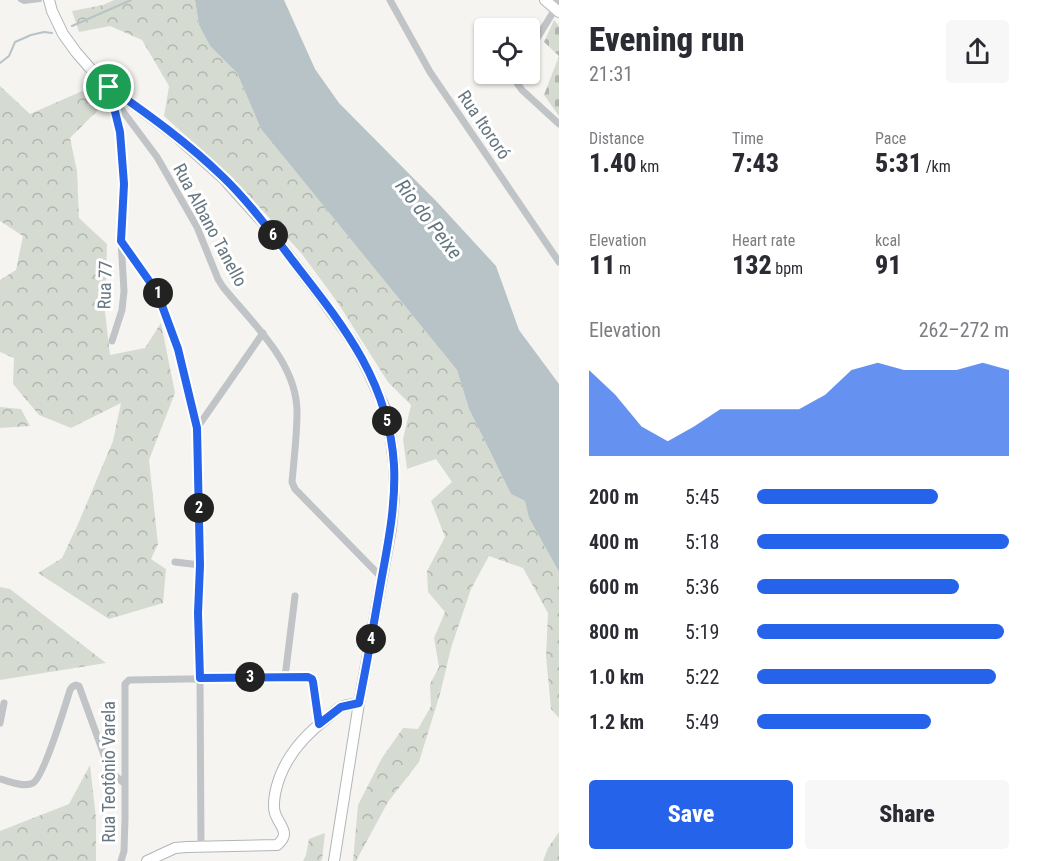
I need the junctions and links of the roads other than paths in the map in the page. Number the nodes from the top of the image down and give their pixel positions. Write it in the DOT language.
graph roads {
  1 [pos="20,0"];
  2 [pos="40,0"];
  3 [pos="49,0"];
  4 [pos="390,0"];
  5 [pos="545,0"];
  6 [pos="558,7"];
  7 [pos="540,35"];
  8 [pos="518,84"];
  9 [pos="109,87"];
  10 [pos="113,98"];
  11 [pos="559,124"];
  12 [pos="121,241"];
  13 [pos="559,262"];
  14 [pos="262,333"];
  15 [pos="112,341"];
  16 [pos="197,428"];
  17 [pos="175,562"];
  18 [pos="200,565"];
  19 [pos="382,578"];
  20 [pos="295,596"];
  21 [pos="285,677"];
  22 [pos="200,678"];
  23 [pos="4,703"];
  24 [pos="359,703"];
  25 [pos="0,723"];
  26 [pos="319,724"];
  27 [pos="0,779"];
  28 [pos="124,783"];
  29 [pos="201,846"];
  30 [pos="122,861"];
  31 [pos="147,861"];
  32 [pos="334,861"];
  1 -- 2 [label="lane"];
  3 -- 9 [label="main road"];
  4 -- 13 [label="street, Rua Itororó"];
  5 -- 6 [label="main road"];
  6 -- 7 [label="street"];
  8 -- 11 [label="street"];
  9 -- 10 [label="street, Rua 77"];
  9 -- 19 [label="main road"];
  10 -- 12 [label="street, Rua 77"];
  10 -- 14 [label="street, Rua Albano Tanello"];
  12 -- 15 [label="street, Rua 77"];
  12 -- 16 [label="street"];
  14 -- 16 [label="street"];
  14 -- 19 [label="street, Rua Albano Tanello"];
  16 -- 18 [label="street"];
  17 -- 18 [label="street"];
  18 -- 22 [label="street"];
  19 -- 24 [label="main road"];
  20 -- 21 [label="street"];
  21 -- 22 [label="street"];
  21 -- 26 [label="street"];
  22 -- 28 [label="street, Rua Teotônio Varela"];
  22 -- 29 [label="street"];
  23 -- 25 [label="street"];
  24 -- 26 [label="main road"];
  24 -- 32 [label="main road"];
  26 -- 29 [label="main road"];
  27 -- 28 [label="street"];
  28 -- 30 [label="street, Rua Teotônio Varela"];
  29 -- 31 [label="main road"];
}
